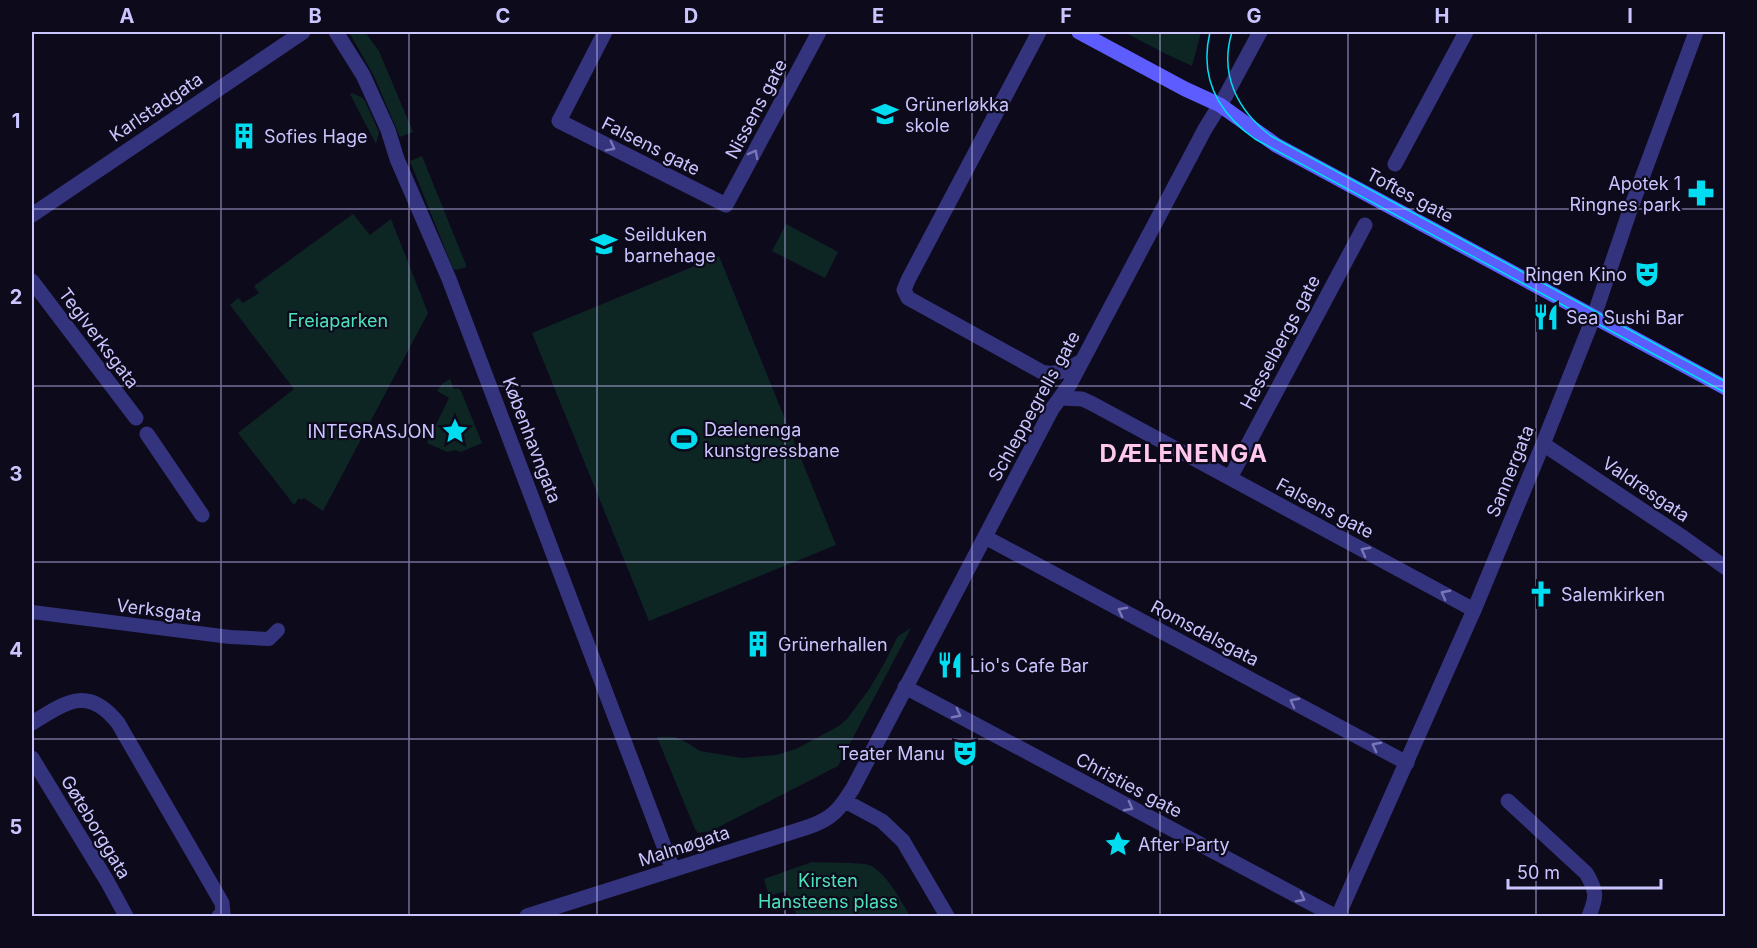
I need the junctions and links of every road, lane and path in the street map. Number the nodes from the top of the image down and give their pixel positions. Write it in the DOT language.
graph roads {
  1 [pos="303,32"];
  2 [pos="336,32"];
  3 [pos="605,32"];
  4 [pos="819,32"];
  5 [pos="1040,32"];
  6 [pos="1079,32"];
  7 [pos="1260,32"];
  8 [pos="1466,32"];
  9 [pos="1696,32"];
  10 [pos="1220,105"];
  11 [pos="1395,164"];
  12 [pos="726,206"];
  13 [pos="32,215"];
  14 [pos="1365,225"];
  15 [pos="32,281"];
  16 [pos="1594,316"];
  17 [pos="1082,361"];
  18 [pos="1725,388"];
  19 [pos="1061,398"];
  20 [pos="136,418"];
  21 [pos="147,434"];
  22 [pos="1543,444"];
  23 [pos="1230,478"];
  24 [pos="202,515"];
  25 [pos="985,537"];
  26 [pos="1725,568"];
  27 [pos="1474,610"];
  28 [pos="32,612"];
  29 [pos="278,630"];
  30 [pos="905,687"];
  31 [pos="32,723"];
  32 [pos="32,758"];
  33 [pos="1407,763"];
  34 [pos="845,801"];
  35 [pos="1508,801"];
  36 [pos="673,870"];
  37 [pos="126,916"];
  38 [pos="219,916"];
  39 [pos="527,916"];
  40 [pos="947,916"];
  41 [pos="1336,916"];
  42 [pos="1588,916"];
  1 -- 13 [label="street, Karlstadgata"];
  2 -- 36 [label="street, Københavngata"];
  3 -- 12 [label="street, Falsens gate, one-way"];
  12 -- 4 [label="street, Nissens gate, one-way"];
  5 -- 17 [label="street"];
  6 -- 10 [label="main road, Toftes gate"];
  7 -- 10 [label="street, Schleppegrells gate"];
  8 -- 11 [label="street"];
  9 -- 16 [label="street, Sannergata"];
  10 -- 16 [label="main road, Toftes gate"];
  10 -- 17 [label="street, Schleppegrells gate"];
  14 -- 23 [label="street, Hesselbergs gate"];
  15 -- 20 [label="street, Teglverksgata"];
  16 -- 18 [label="main road, Toftes gate"];
  16 -- 22 [label="street, Sannergata"];
  17 -- 19 [label="street, Schleppegrells gate"];
  19 -- 23 [label="street, Falsens gate"];
  19 -- 25 [label="street, Schleppegrells gate"];
  21 -- 24 [label="street"];
  22 -- 26 [label="street, Valdresgata"];
  22 -- 27 [label="street, Sannergata"];
  27 -- 23 [label="street, Falsens gate, one-way"];
  25 -- 30 [label="street, Schleppegrells gate"];
  33 -- 25 [label="street, Romsdalsgata, one-way"];
  27 -- 33 [label="street, Sannergata"];
  28 -- 29 [label="street, Verksgata"];
  30 -- 34 [label="street, Schleppegrells gate"];
  30 -- 41 [label="street, Christies gate, one-way"];
  31 -- 38 [label="street"];
  32 -- 37 [label="street, Gøteborggata"];
  33 -- 41 [label="street, Sannergata"];
  34 -- 36 [label="street, Malmøgata"];
  34 -- 40 [label="street"];
  35 -- 42 [label="street"];
  36 -- 39 [label="street, Malmøgata"];
}
